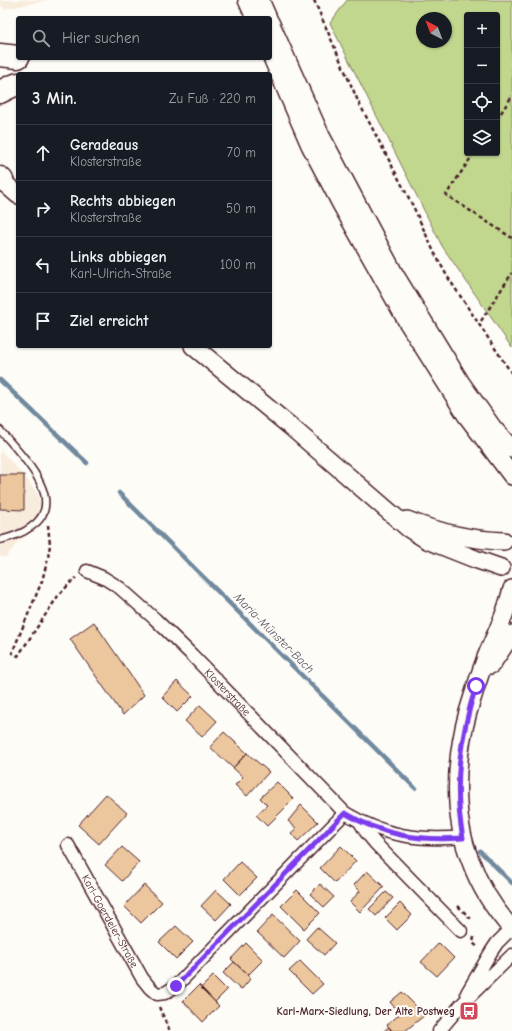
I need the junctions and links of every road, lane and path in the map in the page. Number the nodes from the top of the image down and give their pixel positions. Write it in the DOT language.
graph roads {
  1 [pos="247,0"];
  2 [pos="260,0"];
  3 [pos="314,0"];
  4 [pos="254,16"];
  5 [pos="267,16"];
  6 [pos="272,26"];
  7 [pos="0,55"];
  8 [pos="16,58"];
  9 [pos="272,58"];
  10 [pos="0,76"];
  11 [pos="16,79"];
  12 [pos="16,84"];
  13 [pos="0,92"];
  14 [pos="512,96"];
  15 [pos="500,114"];
  16 [pos="472,156"];
  17 [pos="0,182"];
  18 [pos="16,194"];
  19 [pos="16,202"];
  20 [pos="512,238"];
  21 [pos="512,273"];
  22 [pos="481,321"];
  23 [pos="195,348"];
  24 [pos="512,374"];
  25 [pos="0,430"];
  26 [pos="512,449"];
  27 [pos="512,476"];
  28 [pos="46,508"];
  29 [pos="384,508"];
  30 [pos="508,536"];
  31 [pos="0,540"];
  32 [pos="501,568"];
  33 [pos="87,571"];
  34 [pos="512,589"];
  35 [pos="512,634"];
  36 [pos="476,686"];
  37 [pos="345,813"];
  38 [pos="360,822"];
  39 [pos="463,838"];
  40 [pos="68,845"];
  41 [pos="512,929"];
  42 [pos="461,931"];
  43 [pos="511,960"];
  44 [pos="157,994"];
  45 [pos="461,1005"];
  46 [pos="170,1031"];
  47 [pos="439,1031"];
  1 -- 4 [label="main road"];
  2 -- 5 [label="main road"];
  3 -- 24 [label="path"];
  6 -- 26 [label="main road"];
  7 -- 8 [label="highway"];
  9 -- 27 [label="main road"];
  10 -- 11 [label="highway"];
  12 -- 13 [label="highway"];
  14 -- 15 [label="path"];
  16 -- 20 [label="path"];
  17 -- 18 [label="main road"];
  17 -- 19 [label="main road"];
  21 -- 22 [label="path"];
  23 -- 29 [label="main road"];
  25 -- 28 [label="lane"];
  28 -- 31 [label="lane"];
  28 -- 33 [label="path"];
  29 -- 30 [label="main road"];
  29 -- 32 [label="main road"];
  30 -- 32 [label="main road"];
  32 -- 34 [label="main road"];
  33 -- 37 [label="street, Klosterstraße"];
  34 -- 36 [label="main road"];
  35 -- 36 [label="main road"];
  36 -- 39 [label="main road"];
  37 -- 38 [label="street, Klosterstraße"];
  37 -- 44 [label="street"];
  38 -- 39 [label="street, Klosterstraße"];
  38 -- 42 [label="street, Klosterstraße"];
  39 -- 41 [label="main road"];
  40 -- 44 [label="street, Karl-Goerdeler-Straße"];
  41 -- 45 [label="street"];
  43 -- 45 [label="street"];
  44 -- 46 [label="path"];
  45 -- 47 [label="street"];
}
